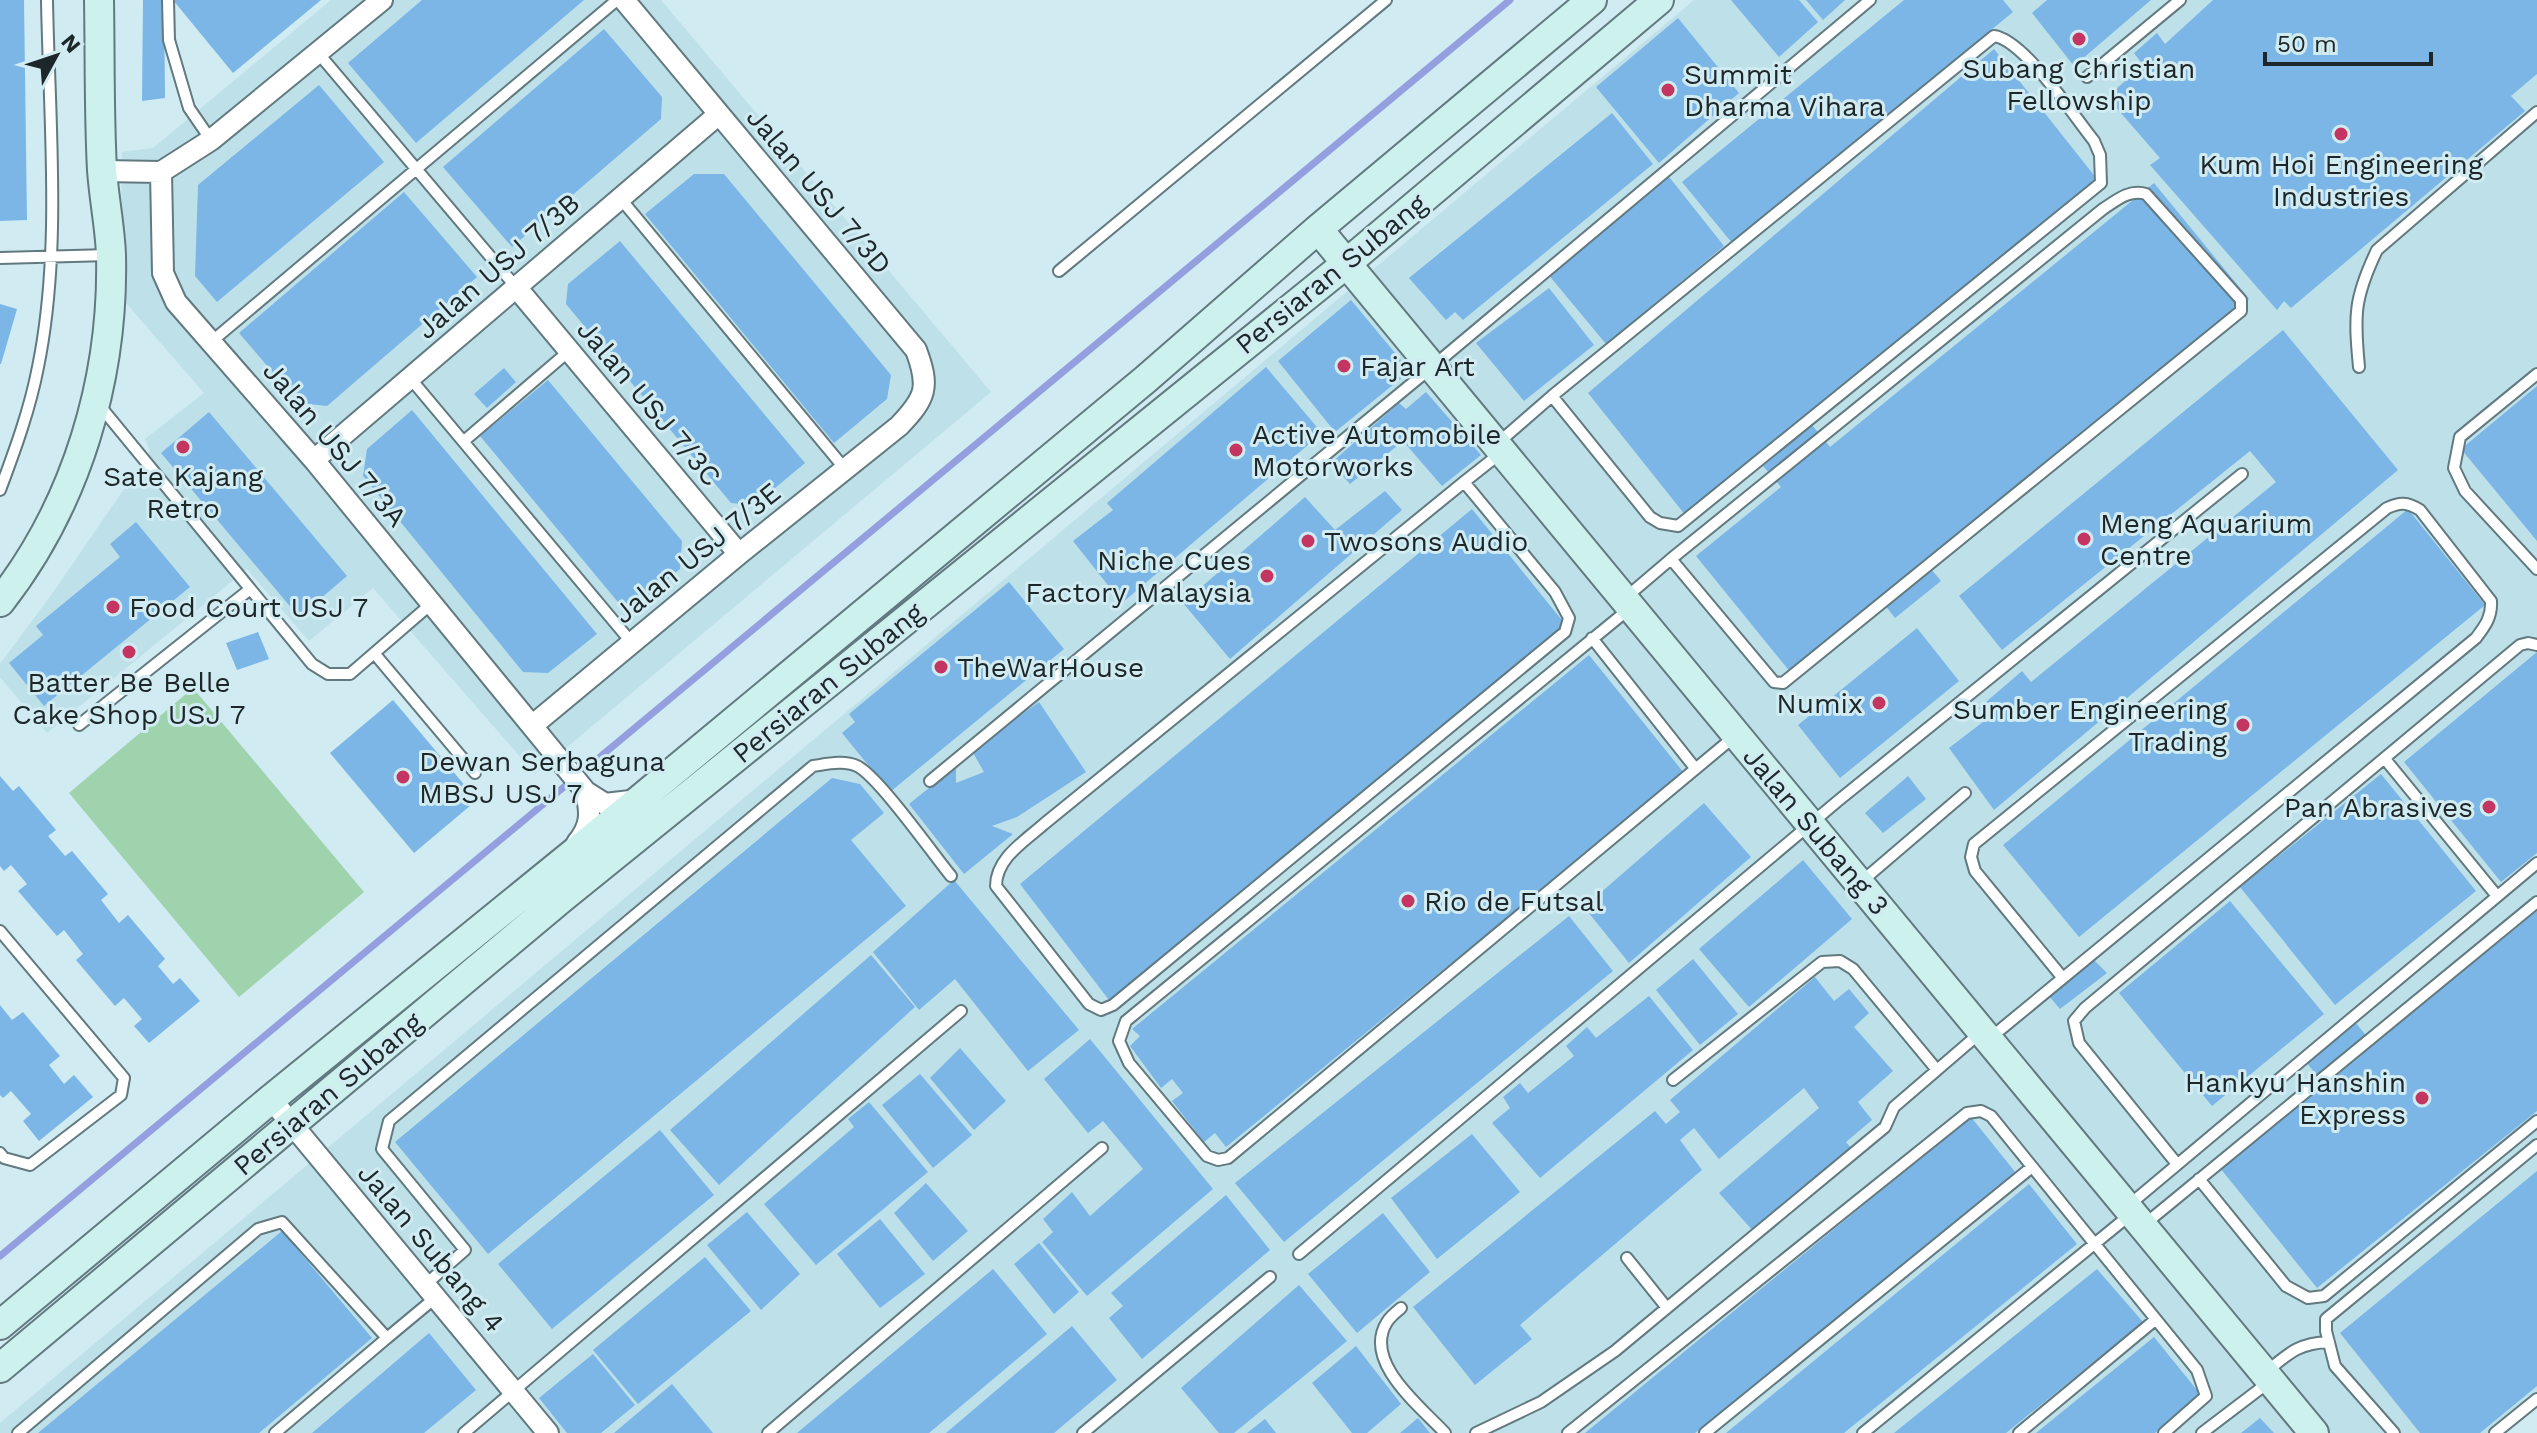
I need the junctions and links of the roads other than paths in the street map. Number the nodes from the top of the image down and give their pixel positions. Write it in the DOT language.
graph roads {
  1 [pos="47,0"];
  2 [pos="99,0"];
  3 [pos="168,0"];
  4 [pos="382,0"];
  5 [pos="617,0"];
  6 [pos="624,0"];
  7 [pos="1386,0"];
  8 [pos="1592,0"];
  9 [pos="1659,0"];
  10 [pos="1870,0"];
  11 [pos="2180,0"];
  12 [pos="319,54"];
  13 [pos="2087,77"];
  14 [pos="2537,112"];
  15 [pos="719,114"];
  16 [pos="211,140"];
  17 [pos="416,169"];
  18 [pos="102,171"];
  19 [pos="161,172"];
  20 [pos="620,198"];
  21 [pos="1318,229"];
  22 [pos="111,255"];
  23 [pos="52,256"];
  24 [pos="0,258"];
  25 [pos="1347,263"];
  26 [pos="1059,271"];
  27 [pos="516,287"];
  28 [pos="211,342"];
  29 [pos="569,351"];
  30 [pos="1432,367"];
  31 [pos="2359,367"];
  32 [pos="2537,374"];
  33 [pos="410,378"];
  34 [pos="1552,396"];
  35 [pos="96,402"];
  36 [pos="899,426"];
  37 [pos="464,441"];
  38 [pos="1499,448"];
  39 [pos="314,460"];
  40 [pos="845,469"];
  41 [pos="2242,474"];
  42 [pos="1464,482"];
  43 [pos="0,490"];
  44 [pos="739,554"];
  45 [pos="1671,559"];
  46 [pos="2537,569"];
  47 [pos="249,590"];
  48 [pos="0,602"];
  49 [pos="1628,603"];
  50 [pos="431,604"];
  51 [pos="1592,638"];
  52 [pos="632,643"];
  53 [pos="2537,645"];
  54 [pos="374,653"];
  55 [pos="79,725"];
  56 [pos="533,725"];
  57 [pos="1736,734"];
  58 [pos="2385,759"];
  59 [pos="1695,768"];
  60 [pos="475,773"];
  61 [pos="930,781"];
  62 [pos="586,792"];
  63 [pos="1965,793"];
  64 [pos="639,800"];
  65 [pos="1811,824"];
  66 [pos="565,859"];
  67 [pos="2537,863"];
  68 [pos="951,876"];
  69 [pos="1859,883"];
  70 [pos="2497,896"];
  71 [pos="2537,902"];
  72 [pos="0,931"];
  73 [pos="2062,977"];
  74 [pos="961,1011"];
  75 [pos="1985,1035"];
  76 [pos="1937,1070"];
  77 [pos="1673,1080"];
  78 [pos="271,1099"];
  79 [pos="2537,1121"];
  80 [pos="292,1124"];
  81 [pos="2537,1145"];
  82 [pos="1102,1148"];
  83 [pos="0,1153"];
  84 [pos="2177,1164"];
  85 [pos="2032,1167"];
  86 [pos="2199,1179"];
  87 [pos="2134,1215"];
  88 [pos="2093,1244"];
  89 [pos="1299,1254"];
  90 [pos="1627,1258"];
  91 [pos="1270,1277"];
  92 [pos="430,1291"];
  93 [pos="1401,1308"];
  94 [pos="1667,1308"];
  95 [pos="2155,1320"];
  96 [pos="0,1325"];
  97 [pos="387,1338"];
  98 [pos="2329,1342"];
  99 [pos="0,1368"];
  100 [pos="2268,1377"];
  101 [pos="513,1392"];
  102 [pos="2537,1399"];
  103 [pos="2311,1431"];
  104 [pos="18,1433"];
  105 [pos="275,1433"];
  106 [pos="464,1433"];
  107 [pos="548,1433"];
  108 [pos="768,1433"];
  109 [pos="1083,1433"];
  110 [pos="1445,1433"];
  111 [pos="1476,1433"];
  112 [pos="1568,1433"];
  113 [pos="1705,1433"];
  114 [pos="1863,1433"];
  115 [pos="2019,1433"];
  116 [pos="2164,1433"];
  117 [pos="2202,1433"];
  118 [pos="2394,1433"];
  119 [pos="2495,1433"];
  1 -- 23 [label="lane"];
  2 -- 18 [label="street"];
  3 -- 16 [label="lane"];
  4 -- 12 [label="street"];
  5 -- 17 [label="lane"];
  6 -- 15 [label="street, Jalan USJ 7/3D"];
  7 -- 26 [label="lane"];
  8 -- 21 [label="street, Persiaran Subang"];
  9 -- 25 [label="street, Persiaran Subang"];
  10 -- 30 [label="lane"];
  11 -- 13 [label="lane"];
  12 -- 16 [label="street"];
  12 -- 17 [label="lane"];
  14 -- 31 [label="lane"];
  15 -- 20 [label="street, Jalan USJ 7/3B"];
  15 -- 36 [label="street, Jalan USJ 7/3D"];
  16 -- 19 [label="street"];
  17 -- 27 [label="lane"];
  17 -- 28 [label="lane"];
  18 -- 19 [label="street"];
  18 -- 22 [label="street"];
  19 -- 28 [label="street, Jalan USJ 7/3A"];
  20 -- 27 [label="street, Jalan USJ 7/3B"];
  20 -- 40 [label="lane"];
  21 -- 25 [label="street, Jalan Subang 3"];
  21 -- 64 [label="street, Persiaran Subang"];
  22 -- 23 [label="lane"];
  22 -- 35 [label="street"];
  23 -- 24 [label="lane"];
  23 -- 43 [label="lane"];
  25 -- 30 [label="street, Jalan Subang 3"];
  25 -- 80 [label="street, Persiaran Subang"];
  27 -- 29 [label="street, Jalan USJ 7/3C"];
  27 -- 33 [label="street, Jalan USJ 7/3B"];
  28 -- 39 [label="street, Jalan USJ 7/3A"];
  29 -- 37 [label="lane"];
  29 -- 44 [label="street, Jalan USJ 7/3C"];
  30 -- 38 [label="street, Jalan Subang 3"];
  30 -- 61 [label="lane"];
  32 -- 46 [label="lane"];
  33 -- 37 [label="lane"];
  33 -- 39 [label="street, Jalan USJ 7/3B"];
  34 -- 34 [label="lane"];
  34 -- 38 [label="lane"];
  35 -- 47 [label="lane"];
  35 -- 48 [label="street"];
  36 -- 40 [label="street, Jalan USJ 7/3E"];
  37 -- 52 [label="lane"];
  38 -- 42 [label="lane"];
  38 -- 49 [label="street, Jalan Subang 3"];
  39 -- 50 [label="street, Jalan USJ 7/3A"];
  40 -- 44 [label="street, Jalan USJ 7/3E"];
  41 -- 65 [label="lane"];
  42 -- 42 [label="lane"];
  44 -- 52 [label="street, Jalan USJ 7/3E"];
  45 -- 45 [label="lane"];
  45 -- 49 [label="lane"];
  47 -- 54 [label="lane"];
  47 -- 55 [label="lane"];
  49 -- 51 [label="lane"];
  49 -- 57 [label="street, Jalan Subang 3"];
  50 -- 54 [label="lane"];
  50 -- 56 [label="street, Jalan USJ 7/3A"];
  51 -- 59 [label="lane"];
  51 -- 59 [label="lane"];
  52 -- 56 [label="street, Jalan USJ 7/3E"];
  53 -- 58 [label="lane"];
  54 -- 60 [label="lane"];
  56 -- 62 [label="street, Jalan USJ 7/3A"];
  57 -- 59 [label="lane"];
  57 -- 65 [label="street, Jalan Subang 3"];
  58 -- 70 [label="lane"];
  58 -- 84 [label="lane"];
  62 -- 64 [label="street"];
  62 -- 66 [label="street"];
  63 -- 69 [label="lane"];
  64 -- 66 [label="street, Persiaran Subang"];
  65 -- 69 [label="street, Jalan Subang 3"];
  65 -- 89 [label="lane"];
  66 -- 78 [label="street, Persiaran Subang"];
  67 -- 70 [label="lane"];
  68 -- 92 [label="lane"];
  69 -- 75 [label="street, Jalan Subang 3"];
  70 -- 84 [label="lane"];
  71 -- 86 [label="lane"];
  72 -- 83 [label="lane"];
  73 -- 73 [label="lane"];
  73 -- 75 [label="lane"];
  74 -- 101 [label="lane"];
  75 -- 76 [label="lane"];
  75 -- 87 [label="street, Jalan Subang 3"];
  76 -- 77 [label="lane"];
  76 -- 94 [label="lane"];
  78 -- 80 [label="street, Jalan Subang 4"];
  78 -- 96 [label="street, Persiaran Subang"];
  79 -- 86 [label="lane"];
  80 -- 92 [label="street, Jalan Subang 4"];
  80 -- 99 [label="street, Persiaran Subang"];
  81 -- 98 [label="lane"];
  82 -- 108 [label="lane"];
  84 -- 87 [label="lane"];
  85 -- 88 [label="lane"];
  85 -- 112 [label="lane"];
  85 -- 113 [label="lane"];
  86 -- 87 [label="lane"];
  87 -- 88 [label="lane"];
  87 -- 100 [label="street, Jalan Subang 3"];
  88 -- 95 [label="lane"];
  88 -- 114 [label="lane"];
  90 -- 94 [label="lane"];
  91 -- 109 [label="lane"];
  92 -- 97 [label="lane"];
  92 -- 101 [label="street, Jalan Subang 4"];
  93 -- 110 [label="lane"];
  94 -- 111 [label="lane"];
  95 -- 115 [label="lane"];
  95 -- 116 [label="lane"];
  97 -- 104 [label="lane"];
  97 -- 105 [label="lane"];
  98 -- 100 [label="lane"];
  98 -- 118 [label="lane"];
  100 -- 103 [label="street, Jalan Subang 3"];
  100 -- 117 [label="lane"];
  101 -- 106 [label="lane"];
  101 -- 107 [label="street, Jalan Subang 4"];
  102 -- 119 [label="lane"];
}
